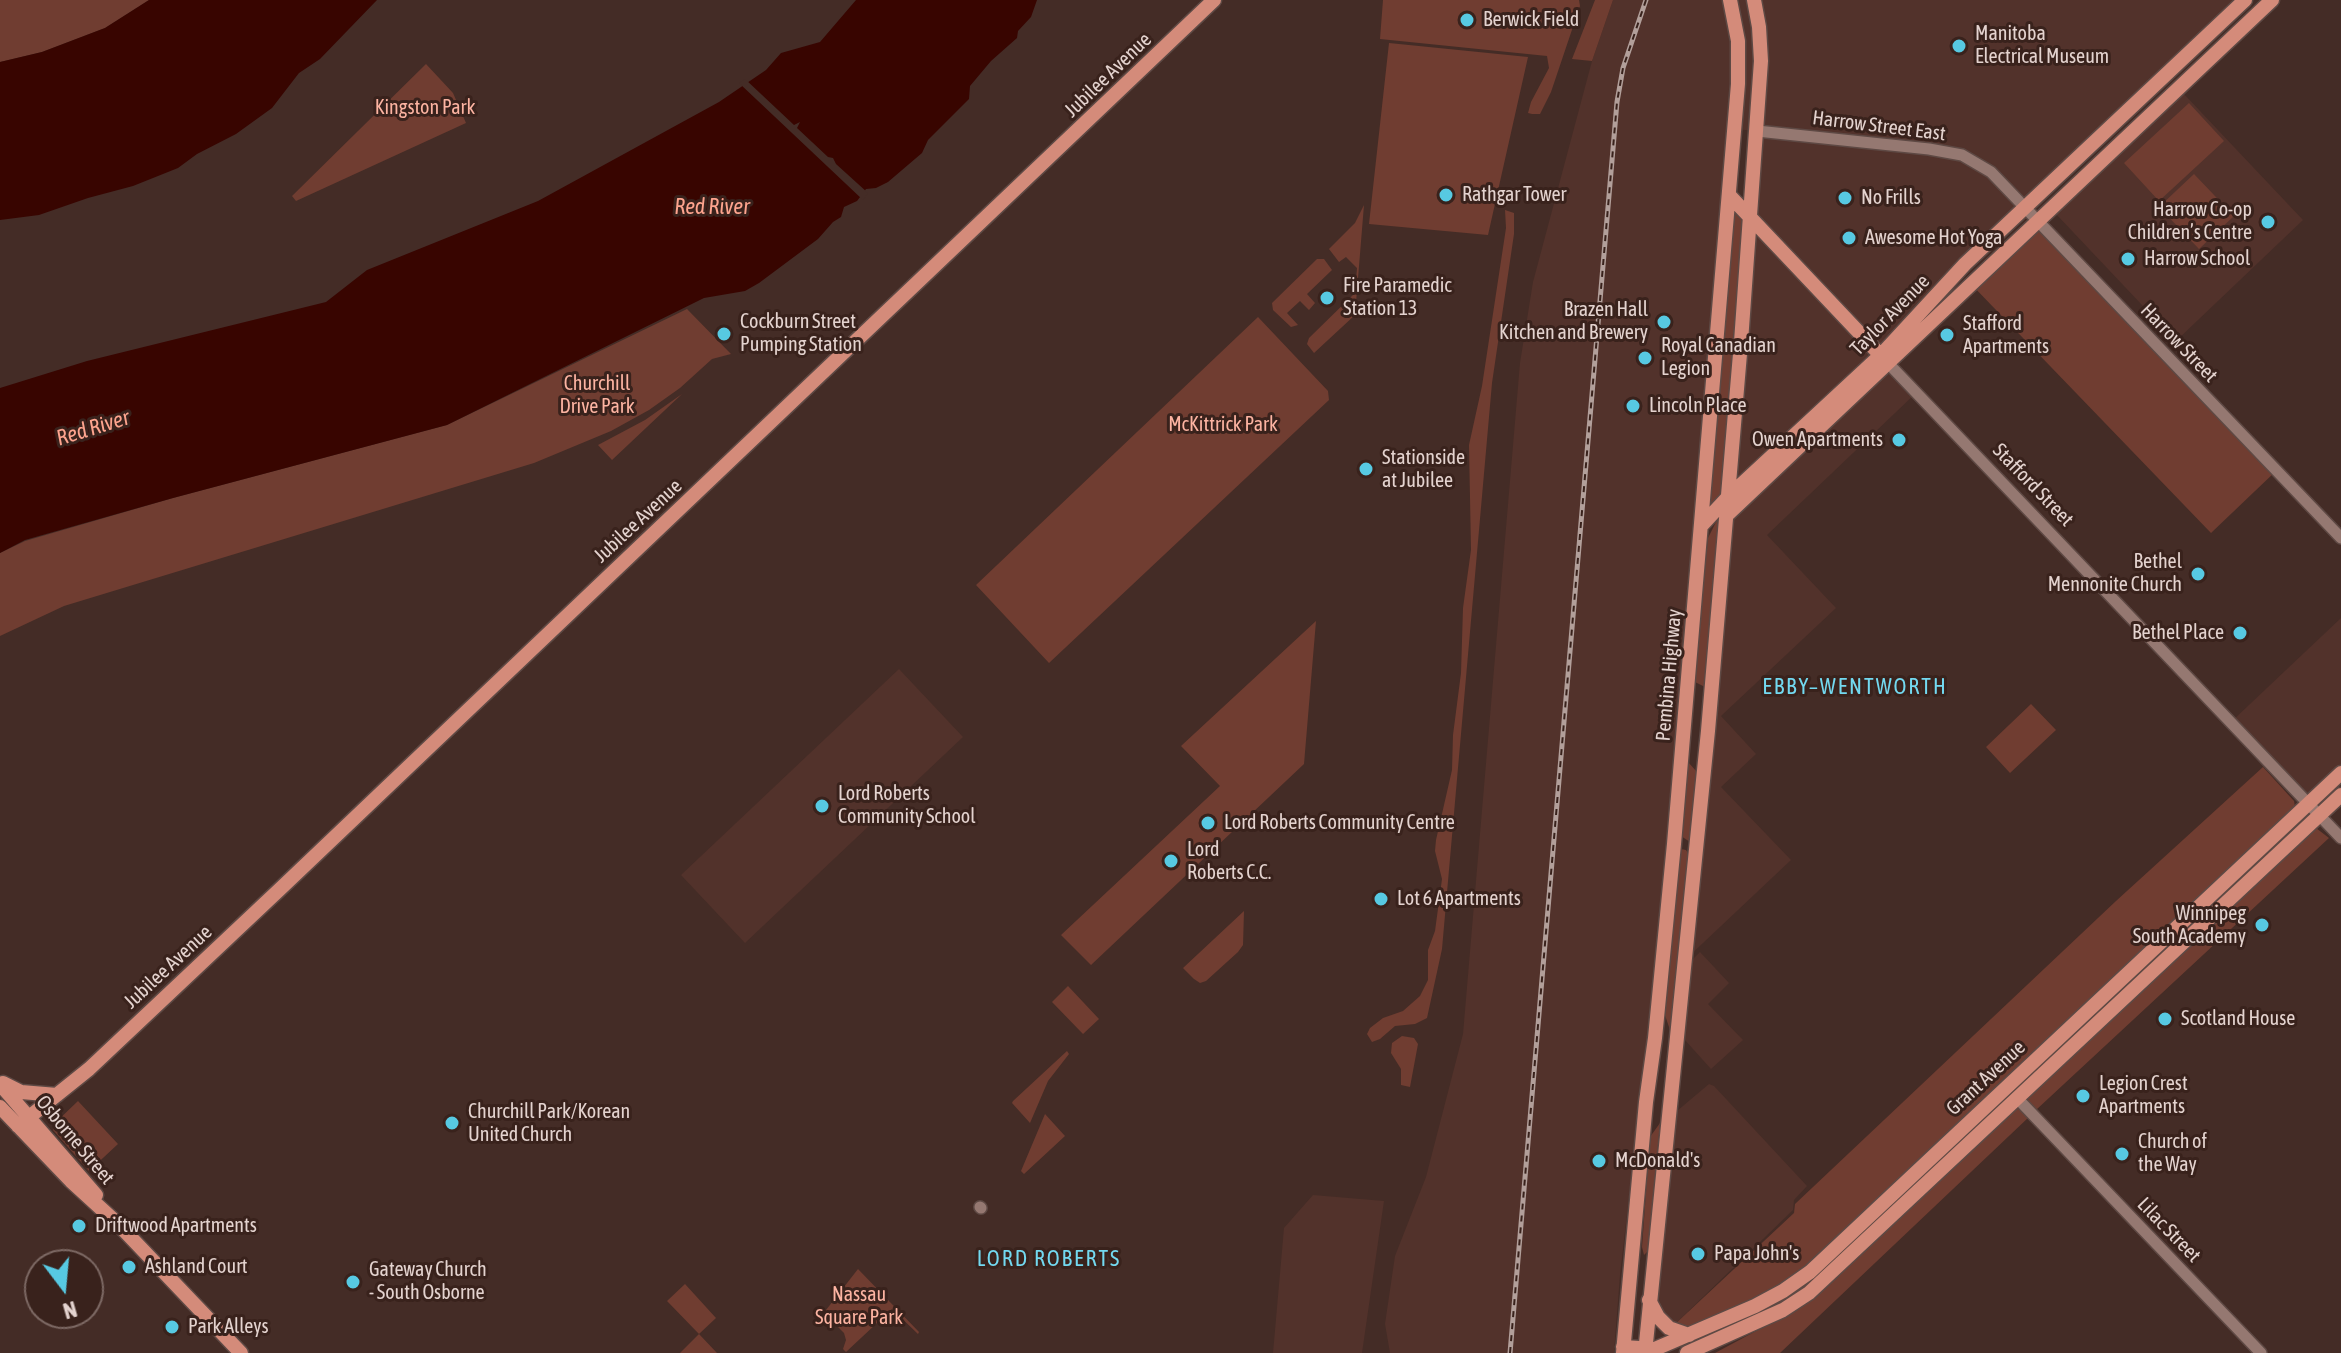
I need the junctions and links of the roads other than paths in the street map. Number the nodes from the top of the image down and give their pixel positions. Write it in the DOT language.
graph roads {
  1 [pos="1214,0"];
  2 [pos="1730,0"];
  3 [pos="1754,0"];
  4 [pos="2245,0"];
  5 [pos="2272,0"];
  6 [pos="1757,131"];
  7 [pos="1991,172"];
  8 [pos="1729,195"];
  9 [pos="2025,209"];
  10 [pos="1750,218"];
  11 [pos="2036,220"];
  12 [pos="1884,359"];
  13 [pos="1729,496"];
  14 [pos="1726,516"];
  15 [pos="1702,525"];
  16 [pos="2341,538"];
  17 [pos="2341,773"];
  18 [pos="2341,795"];
  19 [pos="2314,809"];
  20 [pos="2341,838"];
  21 [pos="89,1069"];
  22 [pos="0,1083"];
  23 [pos="57,1095"];
  24 [pos="2017,1098"];
  25 [pos="0,1107"];
  26 [pos="27,1124"];
  27 [pos="1648,1298"];
  28 [pos="1747,1326"];
  29 [pos="1689,1335"];
  30 [pos="1623,1350"];
  31 [pos="1645,1351"];
  32 [pos="241,1353"];
  33 [pos="1687,1353"];
  34 [pos="1709,1353"];
  35 [pos="2261,1353"];
  1 -- 21 [label="main road, Jubilee Avenue"];
  2 -- 8 [label="main road, Pembina Highway"];
  3 -- 6 [label="main road"];
  4 -- 9 [label="main road, Taylor Avenue"];
  5 -- 11 [label="main road, Taylor Avenue"];
  6 -- 7 [label="street, Harrow Street East"];
  6 -- 10 [label="main road"];
  7 -- 9 [label="street, Harrow Street"];
  8 -- 10 [label="main road, Stafford Street"];
  8 -- 15 [label="main road, Pembina Highway"];
  9 -- 11 [label="street, Harrow Street"];
  9 -- 12 [label="main road, Taylor Avenue"];
  10 -- 12 [label="main road, Stafford Street"];
  10 -- 13 [label="main road"];
  11 -- 12 [label="main road, Taylor Avenue"];
  11 -- 16 [label="street, Harrow Street"];
  12 -- 13 [label="main road, Taylor Avenue"];
  12 -- 14 [label="main road, Taylor Avenue"];
  12 -- 19 [label="street, Stafford Street"];
  13 -- 14 [label="main road"];
  13 -- 15 [label="main road, Taylor Avenue"];
  14 -- 27 [label="main road"];
  15 -- 30 [label="main road, Pembina Highway"];
  17 -- 19 [label="main road, Grant Avenue"];
  18 -- 19 [label="main road, Grant Avenue"];
  19 -- 20 [label="street, Stafford Street"];
  19 -- 24 [label="main road, Grant Avenue"];
  19 -- 29 [label="main road, Grant Avenue"];
  21 -- 23 [label="main road, Jubilee Avenue"];
  21 -- 26 [label="main road, Jubilee Avenue"];
  22 -- 23 [label="main road"];
  22 -- 26 [label="main road, Osborne Street"];
  23 -- 26 [label="main road, Jubilee Avenue"];
  24 -- 28 [label="main road, Grant Avenue"];
  24 -- 35 [label="street, Lilac Street"];
  25 -- 26 [label="main road, Osborne Street"];
  26 -- 32 [label="main road, Osborne Street"];
  27 -- 29 [label="main road"];
  27 -- 31 [label="main road"];
  28 -- 33 [label="main road, Grant Avenue"];
  28 -- 34 [label="main road"];
  29 -- 31 [label="main road, Grant Avenue"];
  30 -- 31 [label="main road, Grant Avenue"];
}
